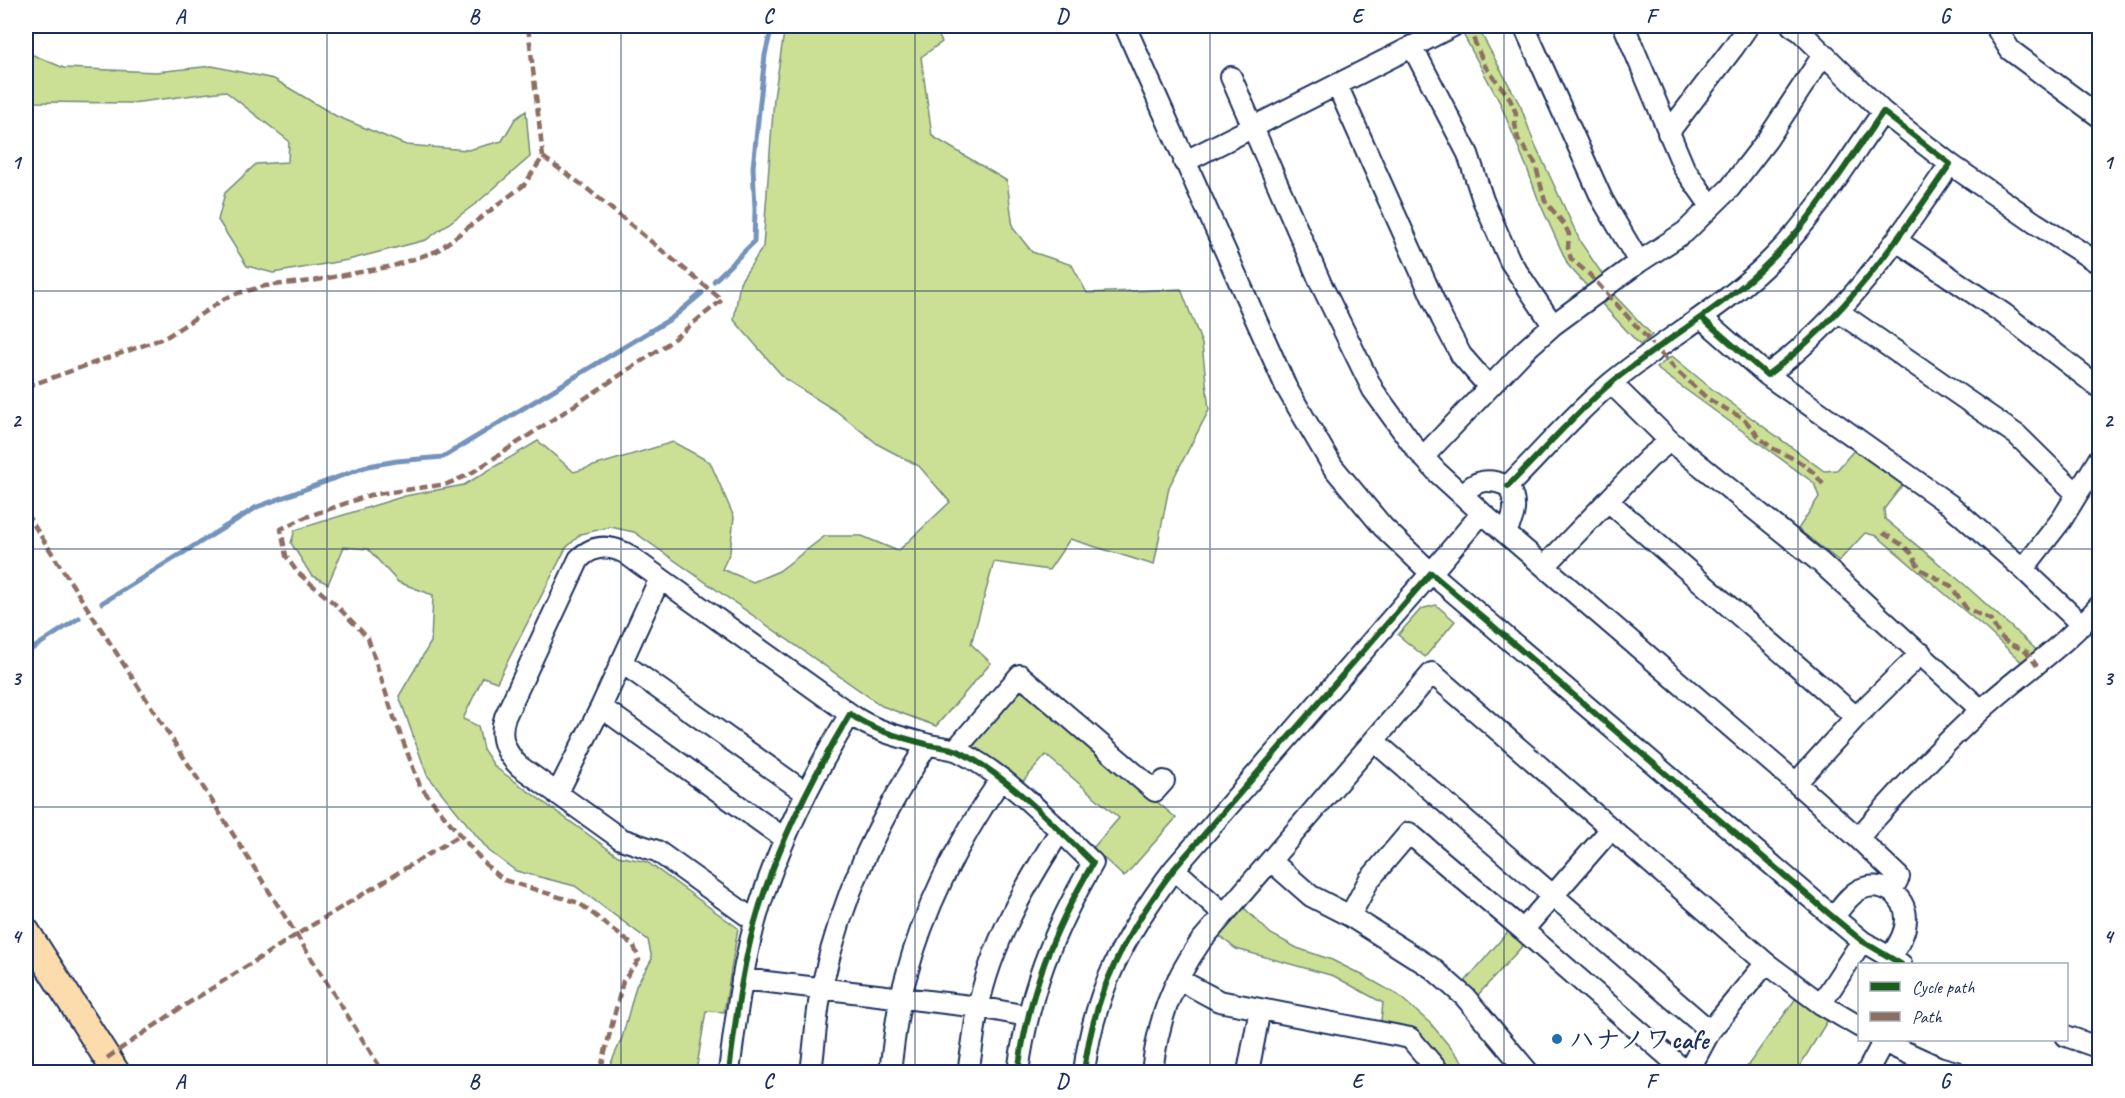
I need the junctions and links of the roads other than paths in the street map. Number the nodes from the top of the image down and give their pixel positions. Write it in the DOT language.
graph roads {
  1 [pos="1125,26"];
  2 [pos="1453,26"];
  3 [pos="1524,26"];
  4 [pos="1624,26"];
  5 [pos="1748,26"];
  6 [pos="1792,26"];
  7 [pos="1995,26"];
  8 [pos="1412,46"];
  9 [pos="1823,55"];
  10 [pos="1231,77"];
  11 [pos="1337,85"];
  12 [pos="1883,112"];
  13 [pos="2100,117"];
  14 [pos="1253,127"];
  15 [pos="1668,133"];
  16 [pos="1184,162"];
  17 [pos="1950,164"];
  18 [pos="1711,206"];
  19 [pos="1897,241"];
  20 [pos="1639,262"];
  21 [pos="2100,264"];
  22 [pos="1839,312"];
  23 [pos="1702,318"];
  24 [pos="1553,325"];
  25 [pos="1767,375"];
  26 [pos="1611,383"];
  27 [pos="1489,387"];
  28 [pos="2100,388"];
  29 [pos="1670,441"];
  30 [pos="1423,457"];
  31 [pos="2100,458"];
  32 [pos="1508,486"];
  33 [pos="2077,494"];
  34 [pos="1462,495"];
  35 [pos="1608,501"];
  36 [pos="1482,513"];
  37 [pos="1505,532"];
  38 [pos="1545,566"];
  39 [pos="2024,569"];
  40 [pos="1431,573"];
  41 [pos="660,578"];
  42 [pos="2100,605"];
  43 [pos="2082,625"];
  44 [pos="1921,653"];
  45 [pos="621,662"];
  46 [pos="600,707"];
  47 [pos="1982,710"];
  48 [pos="850,714"];
  49 [pos="1856,717"];
  50 [pos="1374,741"];
  51 [pos="927,745"];
  52 [pos="955,750"];
  53 [pos="1001,779"];
  54 [pos="1164,781"];
  55 [pos="1796,783"];
  56 [pos="806,793"];
  57 [pos="557,794"];
  58 [pos="1611,829"];
  59 [pos="1060,831"];
  60 [pos="1858,837"];
  61 [pos="785,839"];
  62 [pos="1271,861"];
  63 [pos="1174,869"];
  64 [pos="1892,891"];
  65 [pos="1553,895"];
  66 [pos="1224,914"];
  67 [pos="1350,916"];
  68 [pos="1833,917"];
  69 [pos="755,921"];
  70 [pos="1523,930"];
  71 [pos="26,931"];
  72 [pos="1862,941"];
  73 [pos="1896,961"];
  74 [pos="1766,963"];
  75 [pos="742,979"];
  76 [pos="1178,979"];
  77 [pos="821,988"];
  78 [pos="901,997"];
  79 [pos="1821,1004"];
  80 [pos="979,1007"];
  81 [pos="1260,1009"];
  82 [pos="1027,1016"];
  83 [pos="1858,1027"];
  84 [pos="1710,1031"];
  85 [pos="2068,1036"];
  86 [pos="1881,1041"];
  87 [pos="2100,1048"];
  88 [pos="116,1072"];
  89 [pos="729,1072"];
  90 [pos="811,1072"];
  91 [pos="890,1072"];
  92 [pos="968,1072"];
  93 [pos="1018,1072"];
  94 [pos="1084,1072"];
  95 [pos="1152,1072"];
  96 [pos="1248,1072"];
  97 [pos="1439,1072"];
  98 [pos="1528,1072"];
  99 [pos="1687,1072"];
  100 [pos="1867,1072"];
  101 [pos="1956,1072"];
  1 -- 16 [label="street"];
  2 -- 8 [label="street"];
  3 -- 20 [label="street"];
  4 -- 15 [label="street"];
  5 -- 15 [label="street"];
  6 -- 9 [label="street"];
  7 -- 13 [label="street"];
  8 -- 11 [label="street"];
  8 -- 24 [label="street"];
  9 -- 12 [label="street"];
  9 -- 18 [label="street"];
  10 -- 14 [label="street"];
  11 -- 14 [label="street"];
  11 -- 27 [label="street"];
  12 -- 17 [label="street"];
  12 -- 23 [label="street"];
  14 -- 16 [label="street"];
  14 -- 30 [label="street"];
  15 -- 18 [label="street"];
  16 -- 40 [label="street"];
  17 -- 19 [label="street"];
  17 -- 21 [label="street"];
  18 -- 20 [label="street"];
  19 -- 22 [label="street"];
  19 -- 28 [label="street"];
  20 -- 24 [label="street"];
  22 -- 25 [label="street"];
  22 -- 33 [label="street"];
  23 -- 25 [label="street"];
  23 -- 26 [label="street"];
  24 -- 27 [label="street"];
  25 -- 39 [label="street"];
  26 -- 29 [label="street"];
  26 -- 32 [label="street"];
  27 -- 30 [label="street"];
  29 -- 35 [label="street"];
  29 -- 44 [label="street"];
  30 -- 34 [label="street"];
  31 -- 33 [label="street"];
  32 -- 34 [label="street"];
  32 -- 37 [label="street"];
  33 -- 39 [label="street"];
  34 -- 36 [label="street"];
  35 -- 38 [label="street"];
  35 -- 49 [label="street"];
  36 -- 37 [label="street"];
  36 -- 40 [label="street"];
  37 -- 38 [label="street"];
  38 -- 55 [label="street"];
  39 -- 43 [label="street"];
  40 -- 63 [label="street"];
  40 -- 68 [label="street"];
  41 -- 45 [label="street"];
  41 -- 48 [label="street"];
  41 -- 57 [label="street"];
  42 -- 43 [label="street"];
  43 -- 47 [label="street"];
  44 -- 47 [label="street"];
  44 -- 49 [label="street"];
  45 -- 46 [label="street"];
  45 -- 56 [label="street"];
  46 -- 57 [label="street"];
  46 -- 61 [label="street"];
  47 -- 60 [label="street"];
  48 -- 51 [label="street"];
  48 -- 56 [label="street"];
  49 -- 55 [label="street"];
  50 -- 58 [label="street"];
  50 -- 62 [label="street"];
  50 -- 65 [label="street"];
  51 -- 52 [label="street"];
  51 -- 77 [label="street"];
  52 -- 53 [label="street"];
  52 -- 54 [label="street"];
  53 -- 59 [label="street"];
  53 -- 78 [label="street"];
  55 -- 60 [label="street"];
  56 -- 61 [label="street"];
  57 -- 69 [label="street"];
  58 -- 65 [label="street"];
  58 -- 74 [label="street"];
  59 -- 80 [label="street"];
  59 -- 82 [label="street"];
  60 -- 64 [label="street"];
  61 -- 69 [label="street"];
  62 -- 66 [label="street"];
  62 -- 67 [label="street"];
  63 -- 66 [label="street"];
  63 -- 94 [label="street"];
  64 -- 68 [label="street"];
  64 -- 73 [label="street"];
  65 -- 70 [label="street"];
  65 -- 84 [label="street"];
  66 -- 76 [label="street"];
  67 -- 70 [label="street"];
  67 -- 98 [label="street"];
  68 -- 72 [label="street"];
  69 -- 75 [label="street"];
  70 -- 99 [label="street"];
  71 -- 88 [label="main road"];
  72 -- 73 [label="street"];
  72 -- 79 [label="street"];
  74 -- 79 [label="street"];
  74 -- 84 [label="street"];
  75 -- 77 [label="street"];
  75 -- 89 [label="street"];
  76 -- 81 [label="street"];
  76 -- 95 [label="street"];
  77 -- 78 [label="street"];
  77 -- 90 [label="street"];
  78 -- 80 [label="street"];
  78 -- 91 [label="street"];
  79 -- 83 [label="street"];
  80 -- 82 [label="street"];
  80 -- 92 [label="street"];
  81 -- 96 [label="street"];
  81 -- 97 [label="street"];
  82 -- 93 [label="street"];
  84 -- 99 [label="street"];
  85 -- 87 [label="street"];
  86 -- 100 [label="street"];
  86 -- 101 [label="street"];
}
